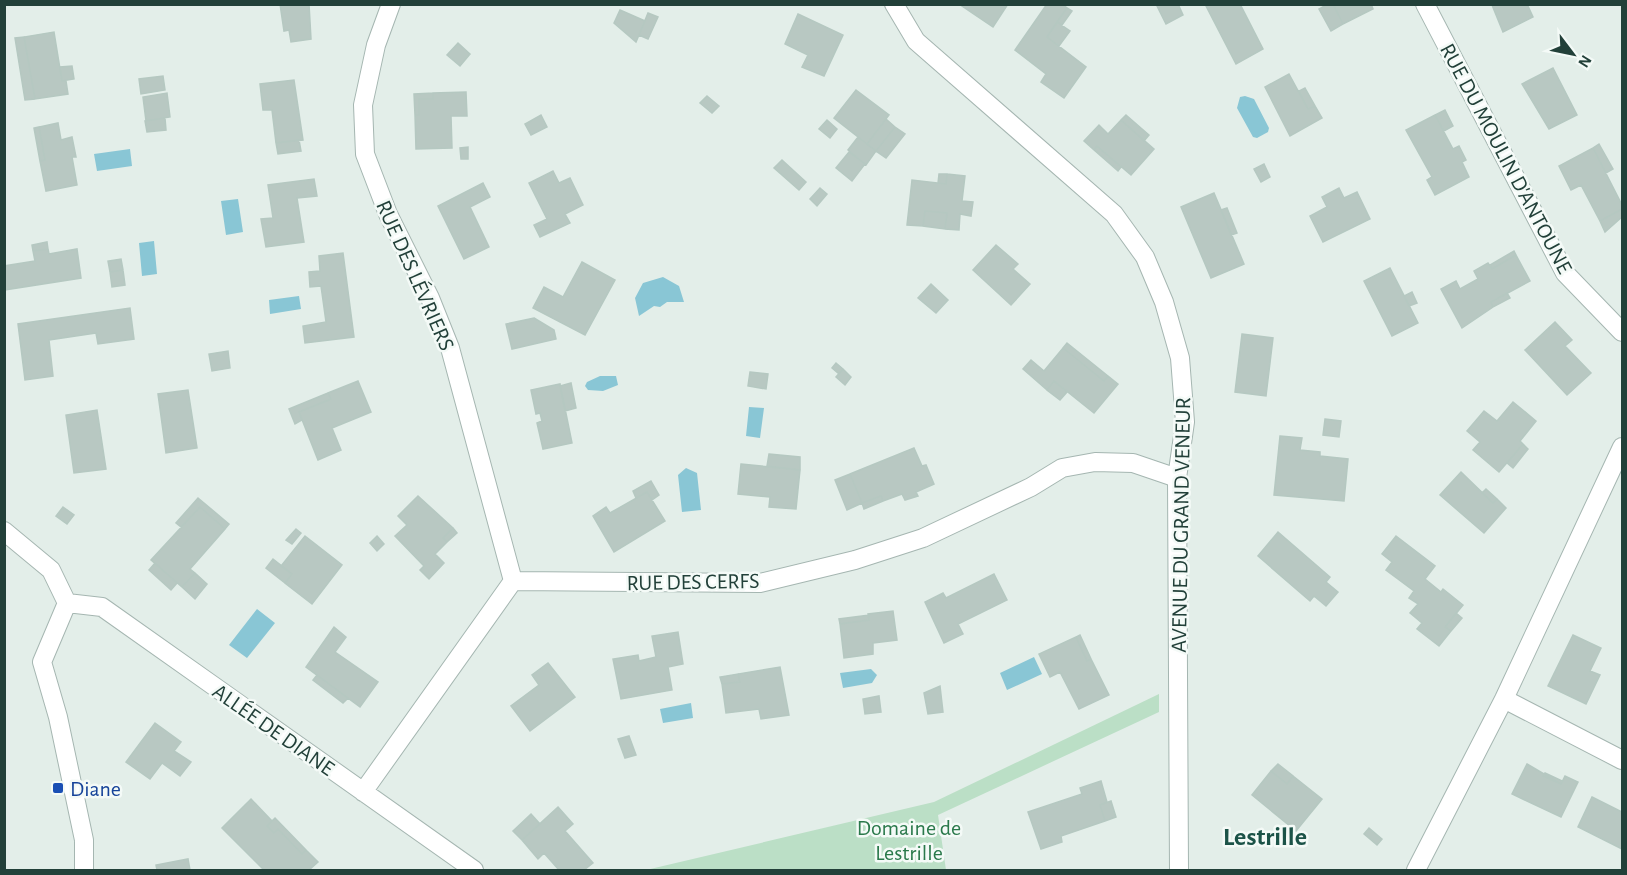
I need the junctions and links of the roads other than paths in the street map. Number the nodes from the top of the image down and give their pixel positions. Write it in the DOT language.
graph roads {
  1 [pos="391,4"];
  2 [pos="894,4"];
  3 [pos="1425,4"];
  4 [pos="1623,332"];
  5 [pos="1623,447"];
  6 [pos="1177,478"];
  7 [pos="4,531"];
  8 [pos="513,581"];
  9 [pos="67,603"];
  10 [pos="1504,699"];
  11 [pos="1623,760"];
  12 [pos="363,792"];
  13 [pos="84,870"];
  14 [pos="474,870"];
  15 [pos="1179,870"];
  16 [pos="1416,870"];
  1 -- 8 [label="street, RUE DES LÉVRIERS"];
  2 -- 6 [label="street, AVENUE DU GRAND VENEUR"];
  3 -- 4 [label="street, RUE DU MOULIN D'ANTOUNE"];
  5 -- 10 [label="street"];
  6 -- 8 [label="street, RUE DES CERFS"];
  6 -- 15 [label="street, AVENUE DU GRAND VENEUR"];
  7 -- 9 [label="street"];
  8 -- 12 [label="street"];
  9 -- 12 [label="street, ALLÉE DE DIANE"];
  9 -- 13 [label="street"];
  10 -- 11 [label="street"];
  10 -- 16 [label="street"];
  12 -- 14 [label="street, ALLÉE DE DIANE"];
}
